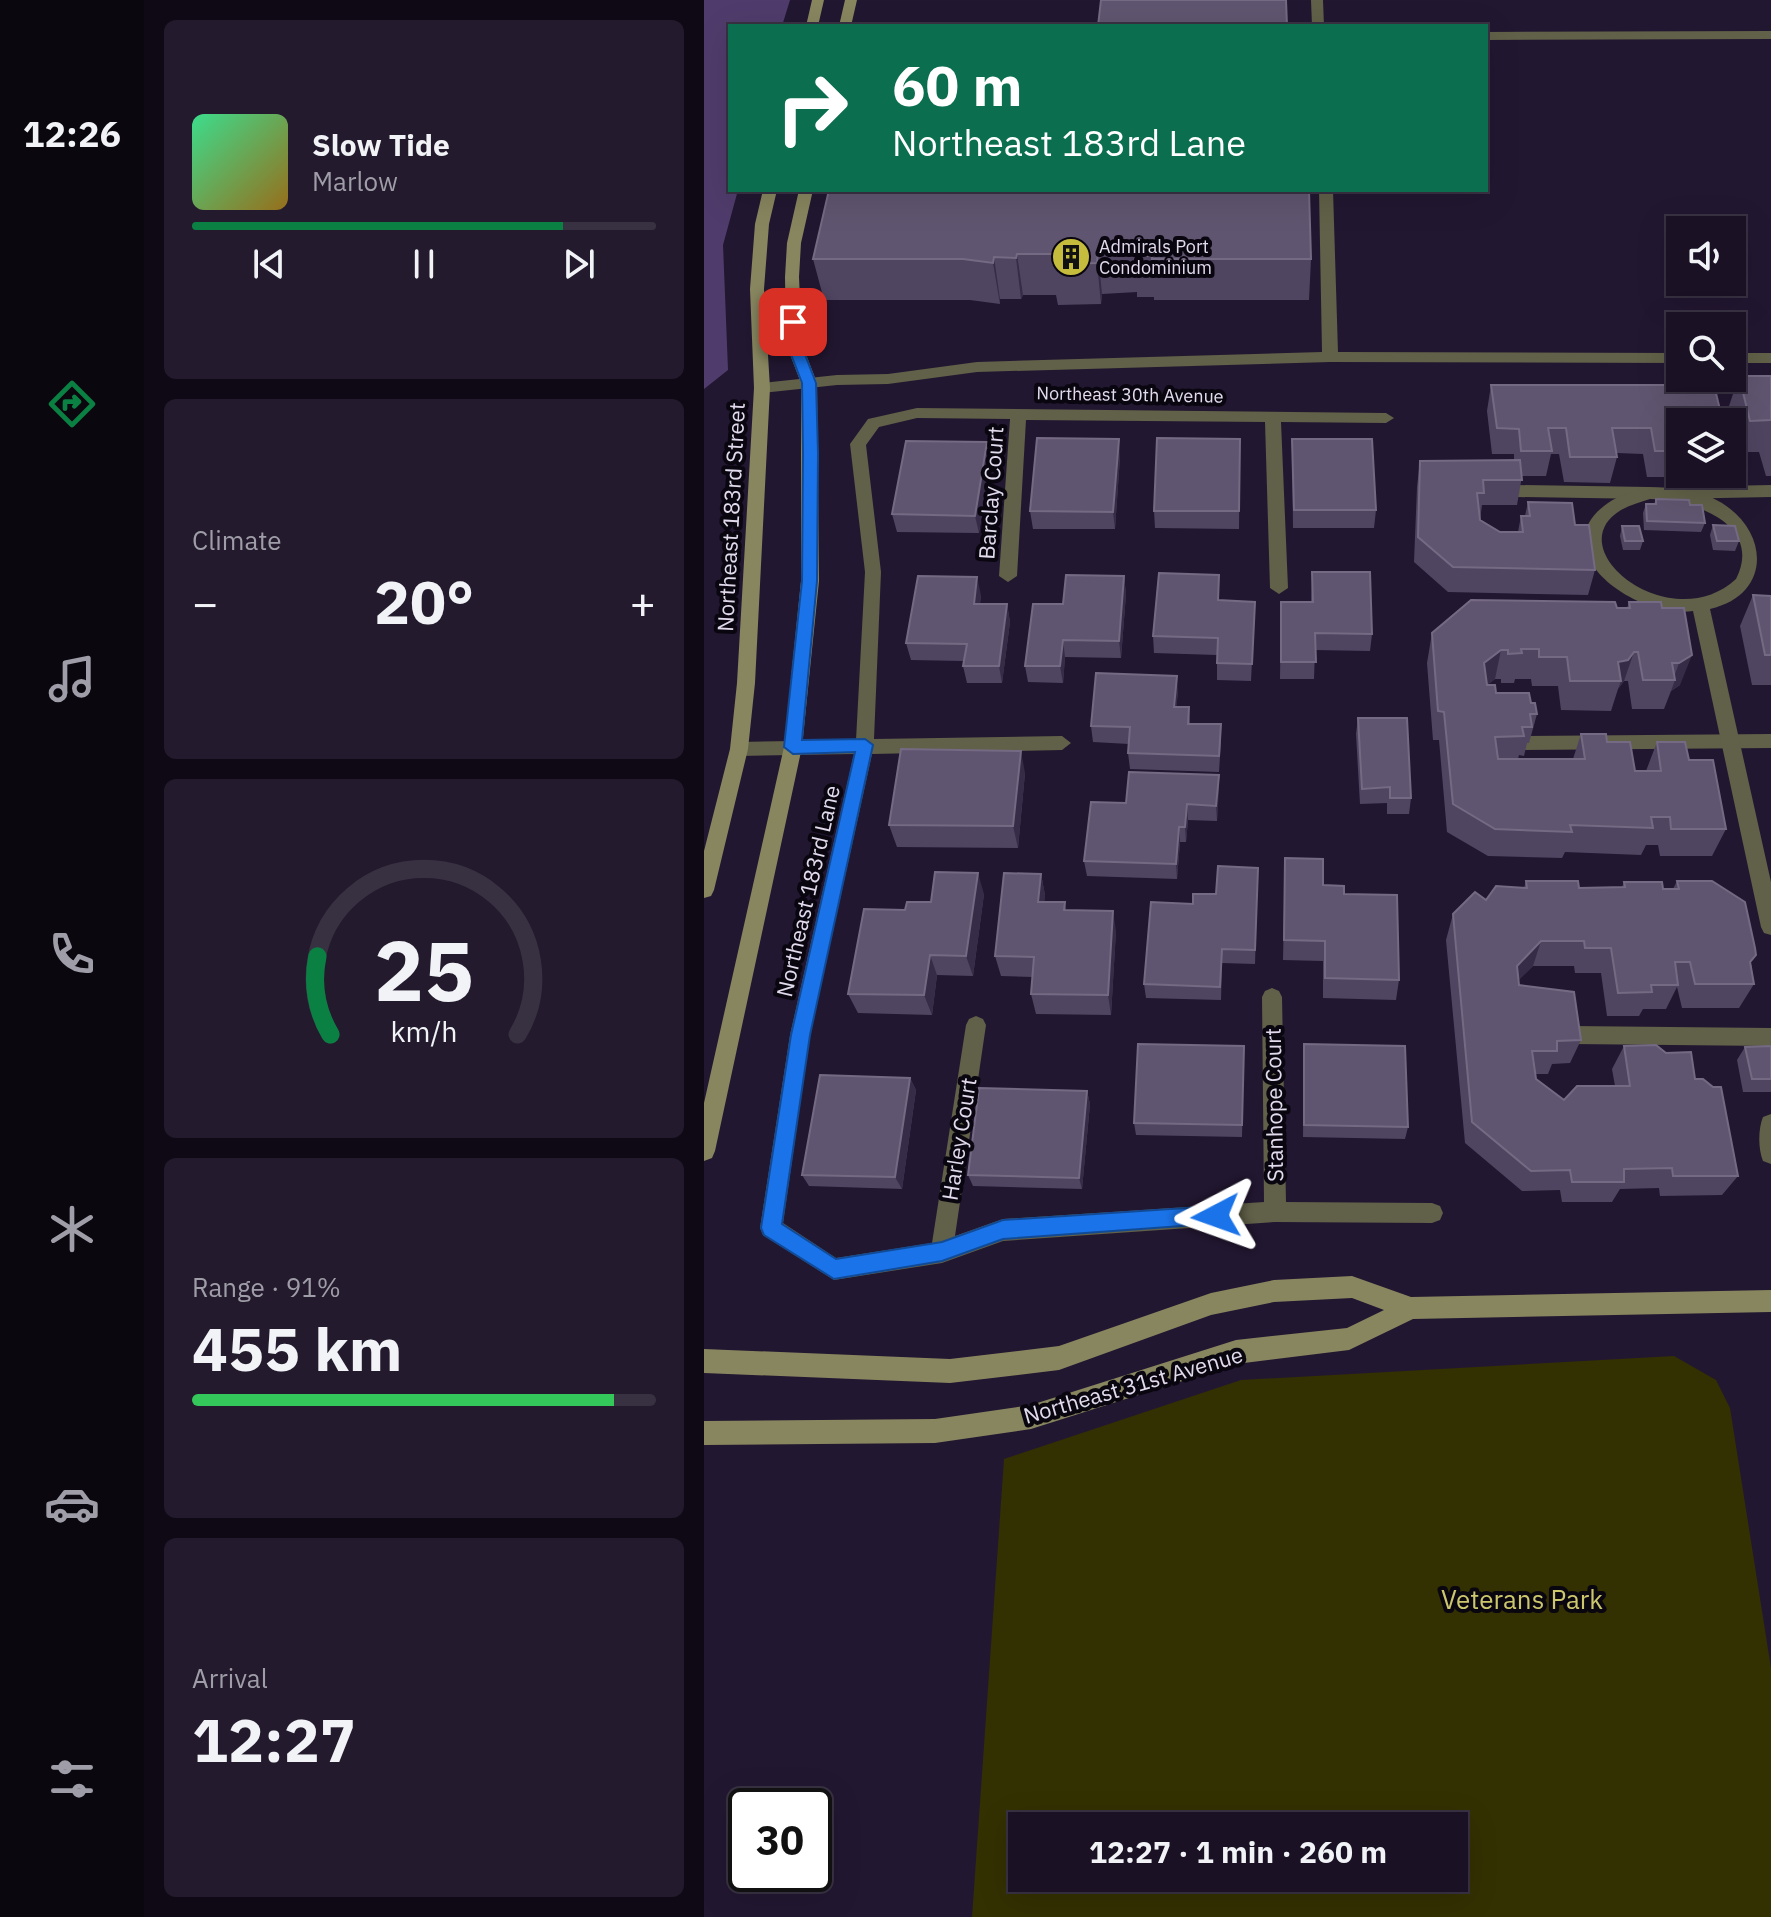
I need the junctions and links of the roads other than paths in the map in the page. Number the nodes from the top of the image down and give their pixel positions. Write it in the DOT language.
graph roads {
  1 [pos="818,0"];
  2 [pos="851,0"];
  3 [pos="1317,0"];
  4 [pos="812,24"];
  5 [pos="845,24"];
  6 [pos="1318,24"];
  7 [pos="1771,35"];
  8 [pos="1488,36"];
  9 [pos="770,192"];
  10 [pos="806,192"];
  11 [pos="1326,192"];
  12 [pos="1330,357"];
  13 [pos="1666,358"];
  14 [pos="1746,358"];
  15 [pos="1771,358"];
  16 [pos="809,383"];
  17 [pos="762,388"];
  18 [pos="1018,413"];
  19 [pos="1386,418"];
  20 [pos="1273,419"];
  21 [pos="874,423"];
  22 [pos="1517,491"];
  23 [pos="1771,491"];
  24 [pos="1649,493"];
  25 [pos="1671,493"];
  26 [pos="1008,576"];
  27 [pos="1279,588"];
  28 [pos="1701,606"];
  29 [pos="1729,741"];
  30 [pos="1771,741"];
  31 [pos="1062,743"];
  32 [pos="1524,743"];
  33 [pos="865,745"];
  34 [pos="793,747"];
  35 [pos="739,749"];
  36 [pos="704,890"];
  37 [pos="1771,927"];
  38 [pos="1272,997"];
  39 [pos="976,1025"];
  40 [pos="1571,1035"];
  41 [pos="1771,1037"];
  42 [pos="1771,1124"];
  43 [pos="704,1151"];
  44 [pos="1771,1154"];
  45 [pos="1275,1212"];
  46 [pos="1432,1213"];
  47 [pos="942,1252"];
  48 [pos="1771,1301"];
  49 [pos="1411,1308"];
  50 [pos="704,1361"];
  51 [pos="704,1433"];
  1 -- 4 [label="street"];
  2 -- 5 [label="street"];
  3 -- 6 [label="street"];
  7 -- 8 [label="street"];
  9 -- 17 [label="street, Northeast 183rd Street"];
  10 -- 16 [label="street"];
  11 -- 12 [label="street"];
  12 -- 13 [label="street"];
  12 -- 16 [label="street"];
  14 -- 15 [label="street"];
  16 -- 17 [label="street"];
  16 -- 34 [label="street"];
  17 -- 35 [label="street, Northeast 183rd Street"];
  18 -- 20 [label="street, Northeast 30th Avenue"];
  18 -- 21 [label="street, Northeast 30th Avenue"];
  18 -- 26 [label="street, Barclay Court"];
  19 -- 20 [label="street, Northeast 30th Avenue"];
  20 -- 27 [label="street"];
  21 -- 33 [label="street, Northeast 183rd Lane"];
  22 -- 24 [label="street"];
  23 -- 25 [label="street"];
  24 -- 25 [label="street"];
  24 -- 28 [label="street"];
  25 -- 28 [label="street"];
  28 -- 29 [label="street"];
  29 -- 30 [label="street"];
  29 -- 32 [label="street"];
  29 -- 37 [label="street"];
  31 -- 33 [label="street"];
  33 -- 34 [label="street"];
  33 -- 47 [label="street, Northeast 183rd Lane"];
  34 -- 35 [label="street"];
  34 -- 43 [label="street"];
  35 -- 36 [label="street, Northeast 183rd Street"];
  38 -- 45 [label="street, Stanhope Court"];
  39 -- 47 [label="street, Harley Court"];
  40 -- 41 [label="street"];
  42 -- 44 [label="street"];
  45 -- 46 [label="street"];
  45 -- 47 [label="street"];
  48 -- 49 [label="street, Northeast 31st Avenue"];
  49 -- 50 [label="street, Northeast 31st Avenue"];
  49 -- 51 [label="street, Northeast 31st Avenue"];
}
